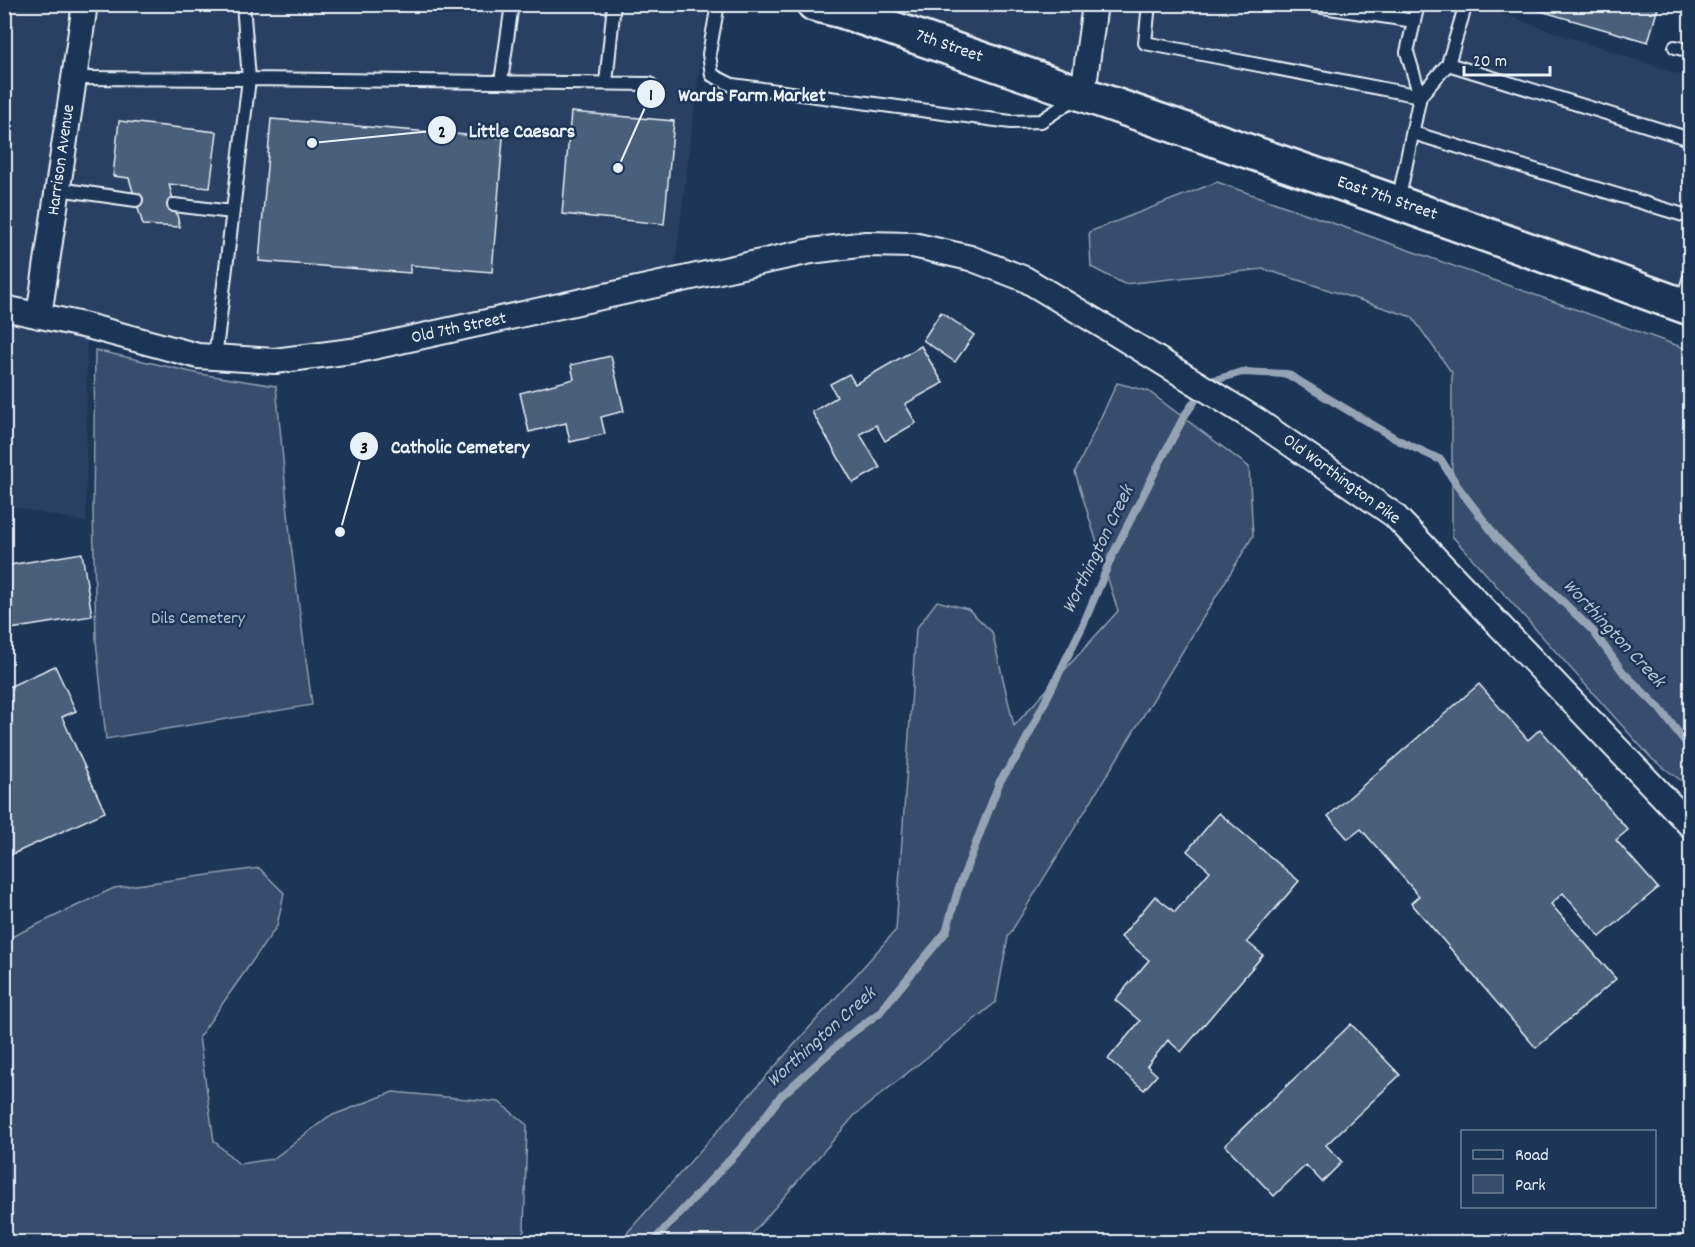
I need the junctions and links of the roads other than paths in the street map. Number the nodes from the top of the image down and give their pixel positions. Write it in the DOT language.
graph roads {
  1 [pos="85,4"];
  2 [pos="243,4"];
  3 [pos="512,4"];
  4 [pos="614,4"];
  5 [pos="718,4"];
  6 [pos="814,4"];
  7 [pos="1095,4"];
  8 [pos="1149,4"];
  9 [pos="1304,4"];
  10 [pos="1418,4"];
  11 [pos="1466,4"];
  12 [pos="1414,21"];
  13 [pos="1675,46"];
  14 [pos="1690,51"];
  15 [pos="1448,64"];
  16 [pos="75,78"];
  17 [pos="249,79"];
  18 [pos="501,82"];
  19 [pos="606,83"];
  20 [pos="650,84"];
  21 [pos="1083,93"];
  22 [pos="1420,96"];
  23 [pos="1413,133"];
  24 [pos="1690,139"];
  25 [pos="58,189"];
  26 [pos="136,200"];
  27 [pos="1398,202"];
  28 [pos="174,205"];
  29 [pos="232,212"];
  30 [pos="1690,217"];
  31 [pos="913,245"];
  32 [pos="1687,297"];
  33 [pos="4,308"];
  34 [pos="39,316"];
  35 [pos="215,358"];
  36 [pos="1690,825"];
  1 -- 16 [label="street, Harrison Avenue"];
  2 -- 17 [label="lane"];
  3 -- 18 [label="lane"];
  4 -- 19 [label="lane"];
  5 -- 21 [label="lane"];
  6 -- 21 [label="main road, 7th Street"];
  7 -- 21 [label="street"];
  8 -- 22 [label="lane"];
  9 -- 12 [label="lane"];
  10 -- 12 [label="lane"];
  11 -- 15 [label="lane"];
  12 -- 22 [label="lane"];
  13 -- 14 [label="lane"];
  15 -- 22 [label="lane"];
  15 -- 24 [label="lane"];
  16 -- 17 [label="lane"];
  16 -- 25 [label="street, Harrison Avenue"];
  17 -- 18 [label="lane"];
  17 -- 29 [label="lane"];
  18 -- 19 [label="lane"];
  19 -- 20 [label="lane"];
  21 -- 27 [label="main road, East 7th Street"];
  22 -- 23 [label="lane"];
  23 -- 27 [label="lane"];
  23 -- 30 [label="lane"];
  25 -- 26 [label="lane"];
  25 -- 34 [label="street, Harrison Avenue"];
  27 -- 32 [label="main road, East 7th Street"];
  28 -- 29 [label="lane"];
  29 -- 35 [label="lane"];
  31 -- 35 [label="street, Old 7th Street"];
  31 -- 36 [label="street, Old Worthington Pike"];
  33 -- 34 [label="street, Old 7th Street"];
  34 -- 35 [label="street, Old 7th Street"];
}
